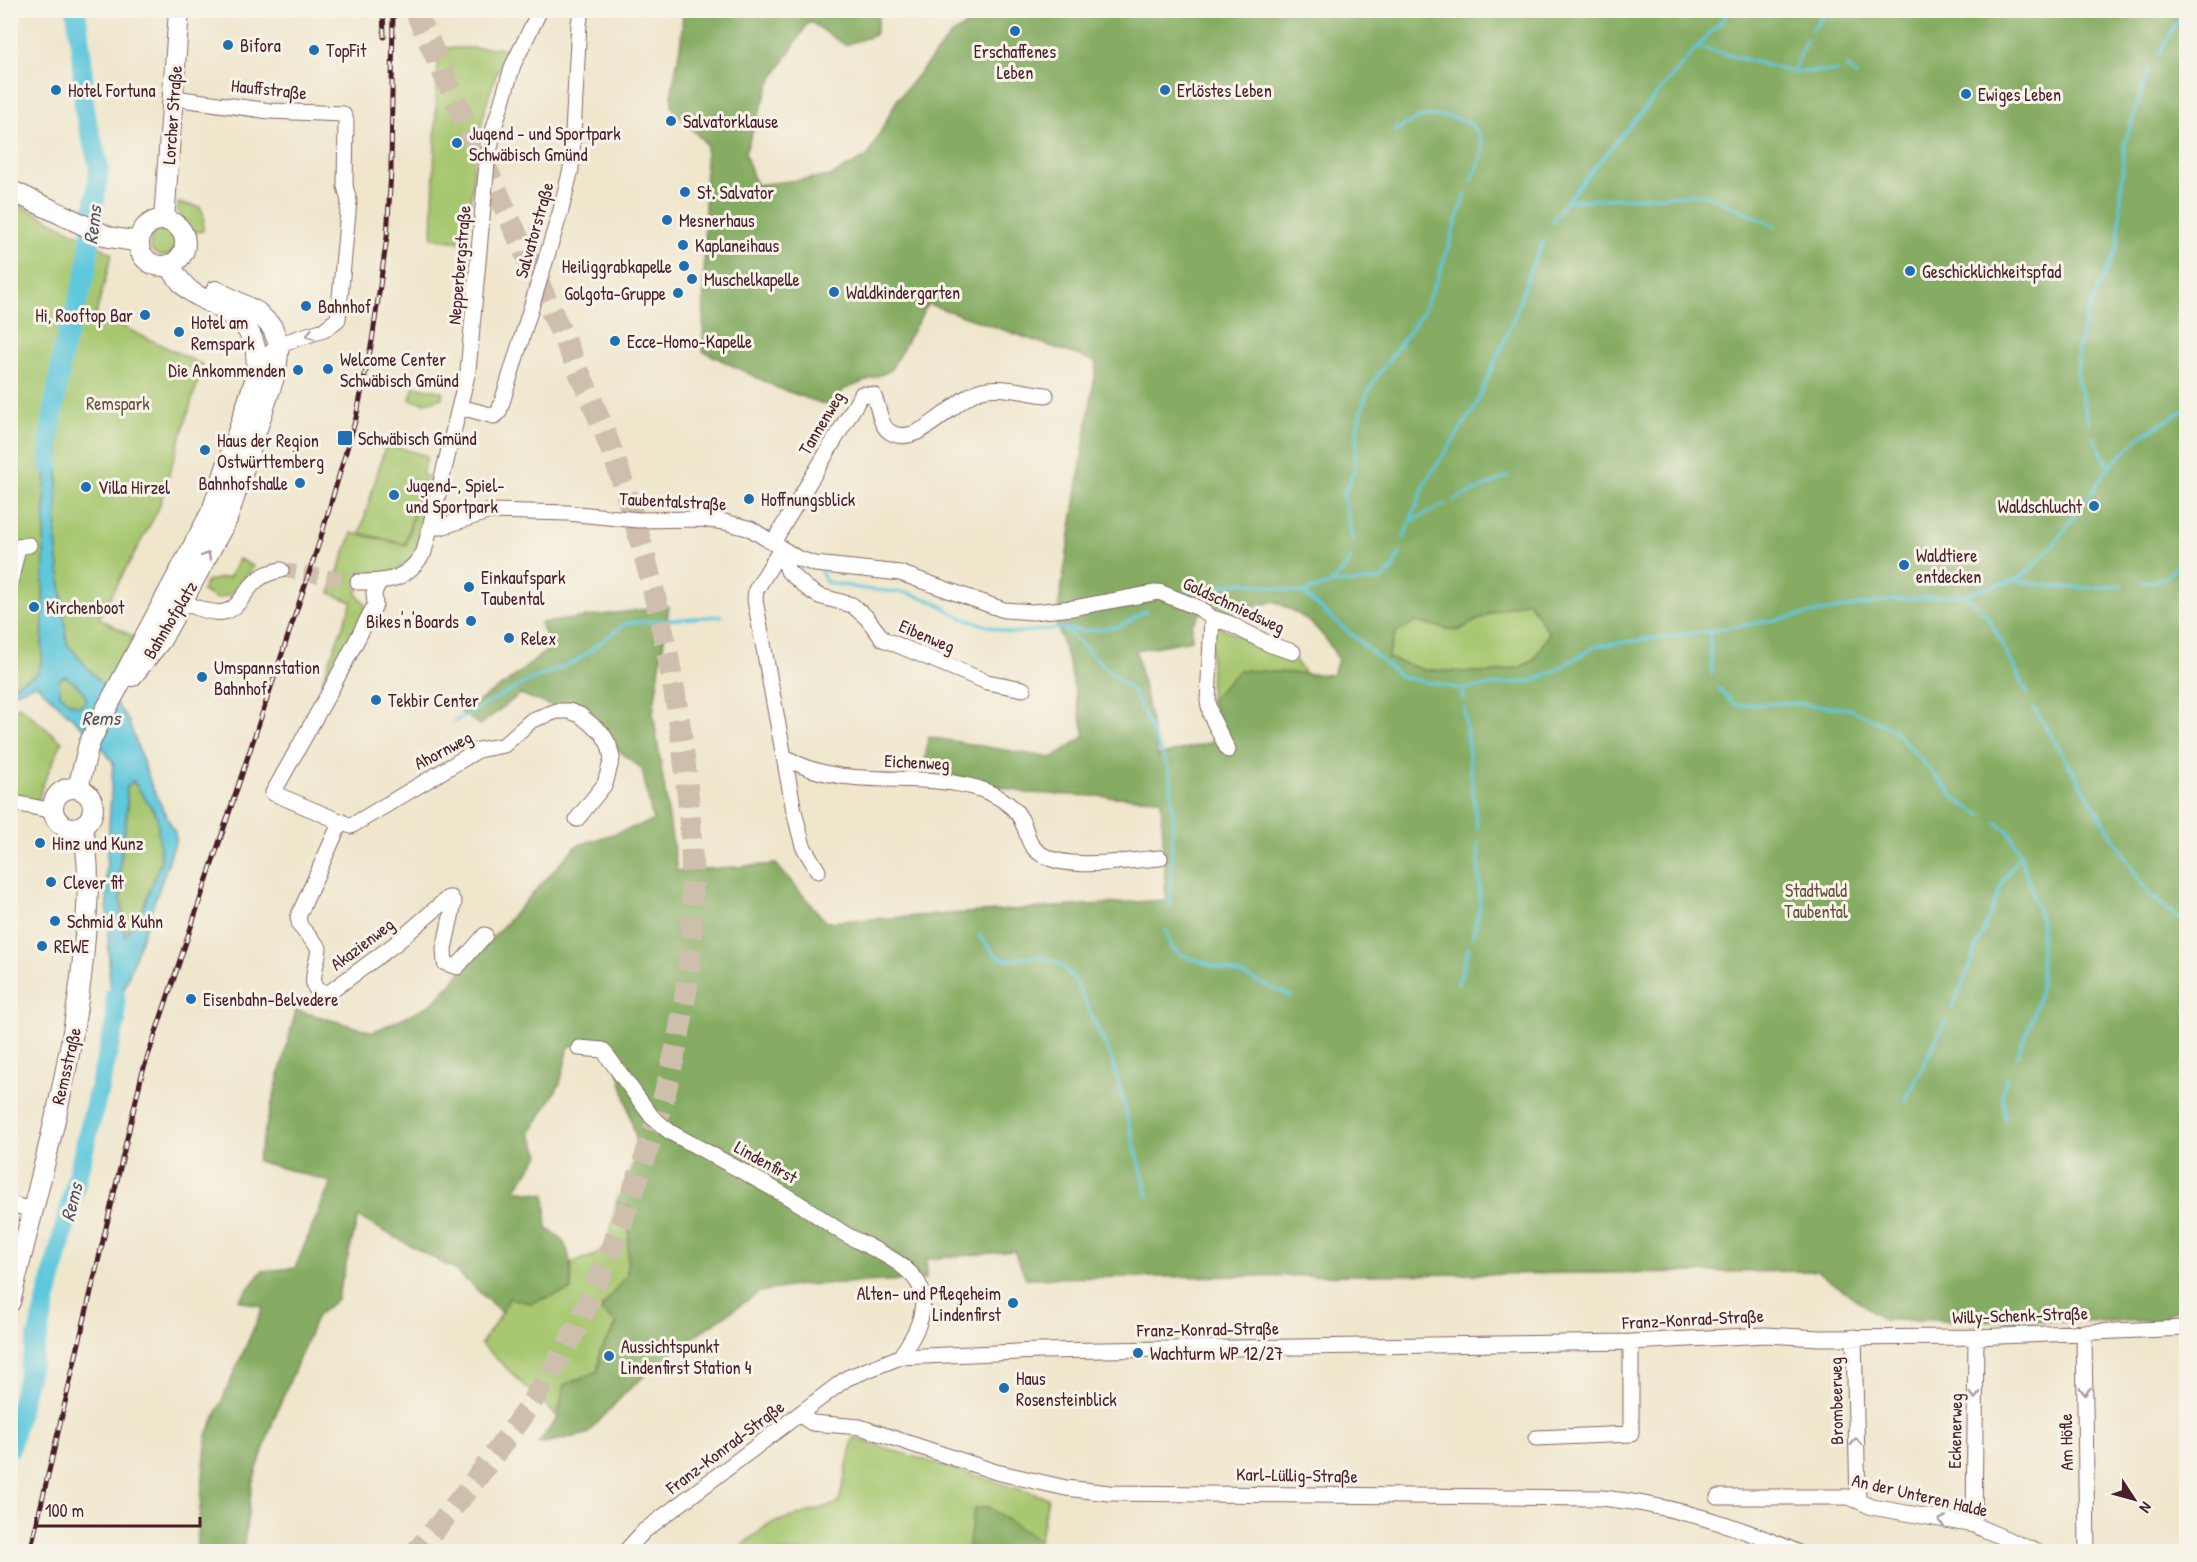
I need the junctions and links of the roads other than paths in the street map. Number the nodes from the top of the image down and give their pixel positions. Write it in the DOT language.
graph roads {
  1 [pos="179,10"];
  2 [pos="540,10"];
  3 [pos="582,10"];
  4 [pos="174,98"];
  5 [pos="10,190"];
  6 [pos="164,220"];
  7 [pos="140,242"];
  8 [pos="174,262"];
  9 [pos="279,344"];
  10 [pos="257,367"];
  11 [pos="1046,395"];
  12 [pos="460,407"];
  13 [pos="430,527"];
  14 [pos="29,545"];
  15 [pos="777,545"];
  16 [pos="281,570"];
  17 [pos="11,577"];
  18 [pos="358,582"];
  19 [pos="379,582"];
  20 [pos="1159,592"];
  21 [pos="182,601"];
  22 [pos="1212,618"];
  23 [pos="1293,652"];
  24 [pos="1023,688"];
  25 [pos="117,691"];
  26 [pos="1228,750"];
  27 [pos="785,757"];
  28 [pos="78,788"];
  29 [pos="10,802"];
  30 [pos="53,811"];
  31 [pos="577,819"];
  32 [pos="341,821"];
  33 [pos="82,827"];
  34 [pos="1160,858"];
  35 [pos="818,871"];
  36 [pos="485,935"];
  37 [pos="579,1048"];
  38 [pos="10,1204"];
  39 [pos="32,1210"];
  40 [pos="10,1302"];
  41 [pos="2187,1328"];
  42 [pos="2084,1332"];
  43 [pos="1976,1336"];
  44 [pos="1854,1337"];
  45 [pos="1631,1342"];
  46 [pos="900,1358"];
  47 [pos="800,1415"];
  48 [pos="1536,1438"];
  49 [pos="1718,1497"];
  50 [pos="1858,1501"];
  51 [pos="1974,1525"];
  52 [pos="625,1551"];
  53 [pos="1797,1551"];
  54 [pos="2037,1551"];
  55 [pos="2088,1551"];
  1 -- 4 [label="main road, Lorcher Straße"];
  2 -- 12 [label="street, Nepperbergstraße"];
  3 -- 12 [label="street, Salvatorstraße"];
  4 -- 6 [label="main road, Lorcher Straße"];
  4 -- 9 [label="street, Hauffstraße, one-way"];
  5 -- 7 [label="main road"];
  6 -- 7 [label="main road"];
  6 -- 8 [label="main road"];
  7 -- 8 [label="main road"];
  8 -- 9 [label="main road"];
  8 -- 10 [label="main road, Bahnhofplatz"];
  9 -- 10 [label="street, Bahnhofplatz"];
  21 -- 9 [label="main road, Bahnhofplatz, one-way"];
  10 -- 25 [label="main road, Bahnhofplatz"];
  11 -- 15 [label="street, Tannenweg"];
  12 -- 13 [label="street, Nepperbergstraße"];
  13 -- 15 [label="street, Taubentalstraße"];
  13 -- 19 [label="street"];
  14 -- 17 [label="street"];
  15 -- 20 [label="street, Taubentalstraße"];
  15 -- 24 [label="street, Eibenweg"];
  15 -- 27 [label="street"];
  16 -- 21 [label="street"];
  18 -- 19 [label="street"];
  19 -- 32 [label="street"];
  20 -- 22 [label="street, Goldschmiedsweg"];
  21 -- 25 [label="main road, Bahnhofplatz"];
  22 -- 23 [label="street, Goldschmiedsweg"];
  22 -- 26 [label="street"];
  25 -- 28 [label="main road"];
  27 -- 34 [label="street, Eichenweg"];
  27 -- 35 [label="street"];
  28 -- 30 [label="main road"];
  28 -- 33 [label="main road"];
  29 -- 30 [label="street"];
  30 -- 33 [label="main road"];
  31 -- 32 [label="street, Ahornweg"];
  32 -- 36 [label="street, Akazienweg"];
  33 -- 39 [label="main road, Remsstraße"];
  37 -- 46 [label="street, Lindenfirst"];
  38 -- 39 [label="street"];
  39 -- 40 [label="main road, Remsstraße"];
  41 -- 42 [label="street, Willy-Schenk-Straße"];
  42 -- 43 [label="street, Willy-Schenk-Straße"];
  42 -- 55 [label="street, Am Höfle, one-way"];
  43 -- 44 [label="street, Willy-Schenk-Straße"];
  43 -- 51 [label="street, Eckenerweg, one-way"];
  44 -- 45 [label="street, Franz-Konrad-Straße"];
  50 -- 44 [label="street, Brombeerweg, one-way"];
  45 -- 46 [label="street, Franz-Konrad-Straße"];
  45 -- 48 [label="street"];
  46 -- 47 [label="street, Franz-Konrad-Straße"];
  47 -- 52 [label="street, Franz-Konrad-Straße"];
  47 -- 53 [label="street, Karl-Lüllig-Straße"];
  49 -- 50 [label="street, An der Unteren Halde"];
  51 -- 50 [label="street, An der Unteren Halde, one-way"];
  51 -- 54 [label="street, An der Unteren Halde"];
}
